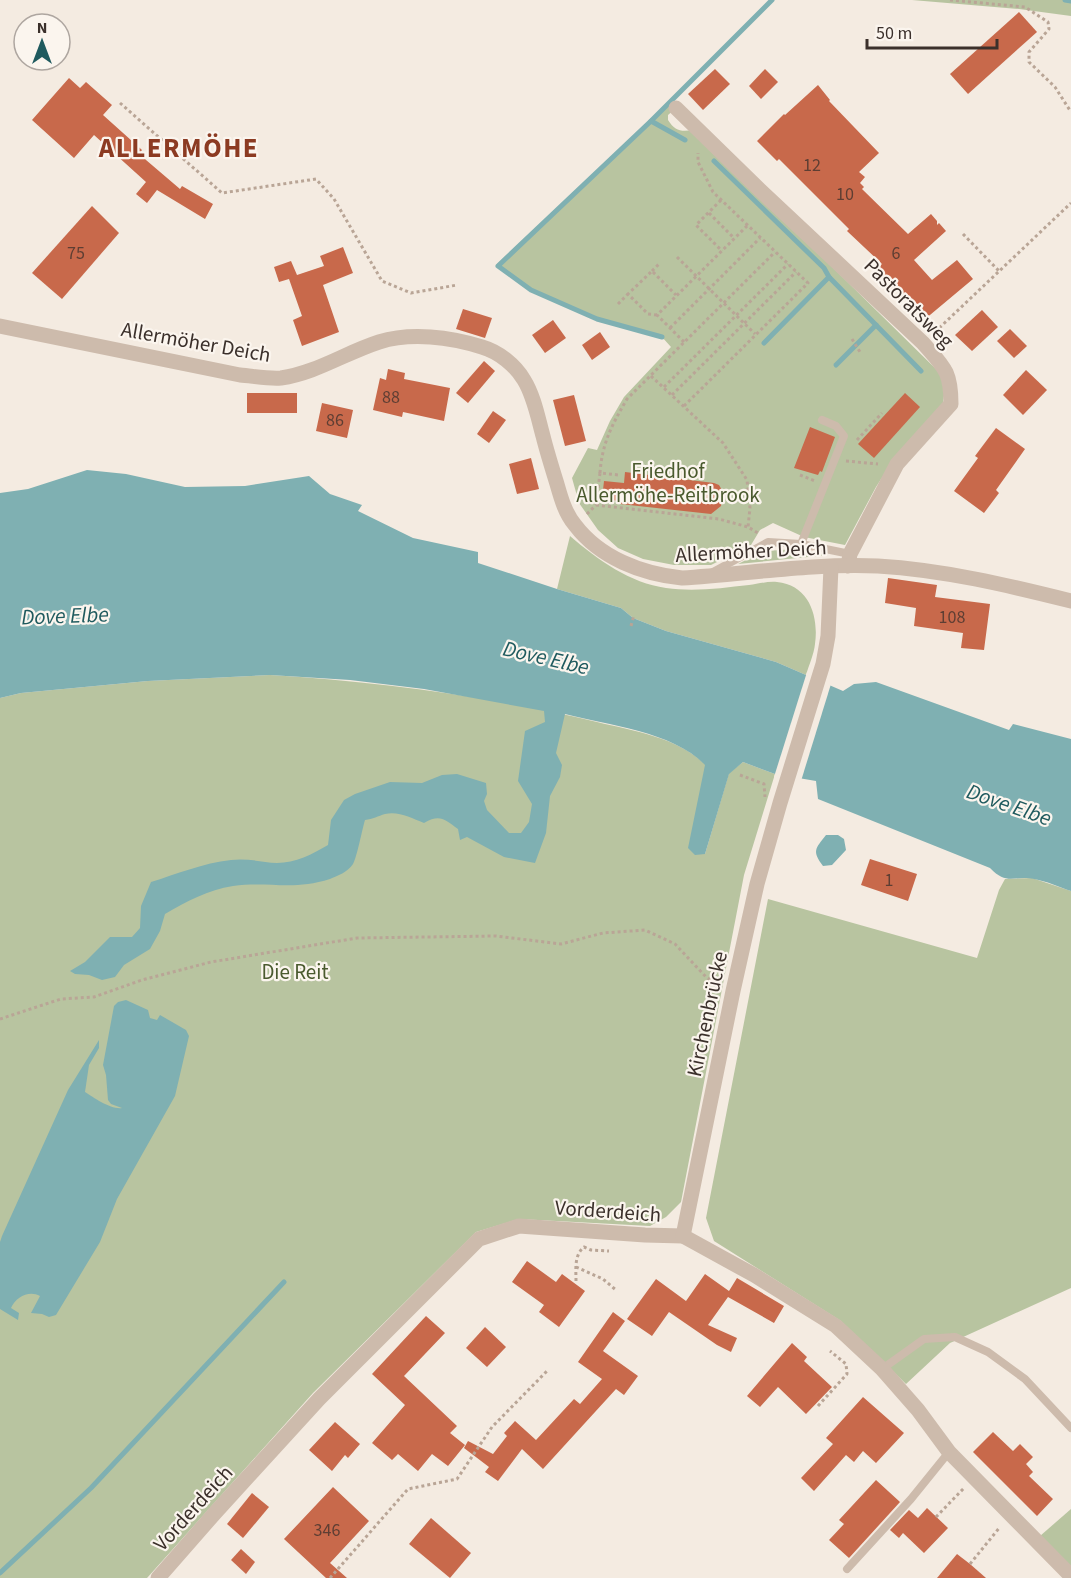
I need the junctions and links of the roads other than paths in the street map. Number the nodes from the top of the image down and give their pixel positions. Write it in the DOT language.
graph roads {
  1 [pos="676,108"];
  2 [pos="0,326"];
  3 [pos="822,420"];
  4 [pos="801,544"];
  5 [pos="849,560"];
  6 [pos="831,567"];
  7 [pos="706,576"];
  8 [pos="1071,601"];
  9 [pos="683,1236"];
  10 [pos="882,1369"];
  11 [pos="1071,1428"];
  12 [pos="949,1452"];
  13 [pos="847,1569"];
  14 [pos="1071,1576"];
  15 [pos="158,1578"];
  1 -- 5 [label="street, Pastoratsweg"];
  2 -- 7 [label="street, Allermöher Deich"];
  3 -- 4 [label="lane"];
  4 -- 5 [label="lane"];
  4 -- 7 [label="lane"];
  5 -- 6 [label="street, Allermöher Deich"];
  5 -- 8 [label="street, Allermöher Deich"];
  6 -- 7 [label="street, Allermöher Deich"];
  6 -- 9 [label="street, Kirchenbrücke"];
  9 -- 10 [label="street, Vorderdeich"];
  9 -- 15 [label="street, Vorderdeich"];
  10 -- 11 [label="lane"];
  10 -- 12 [label="street, Vorderdeich"];
  12 -- 13 [label="lane"];
  12 -- 14 [label="street, Vorderdeich"];
}
